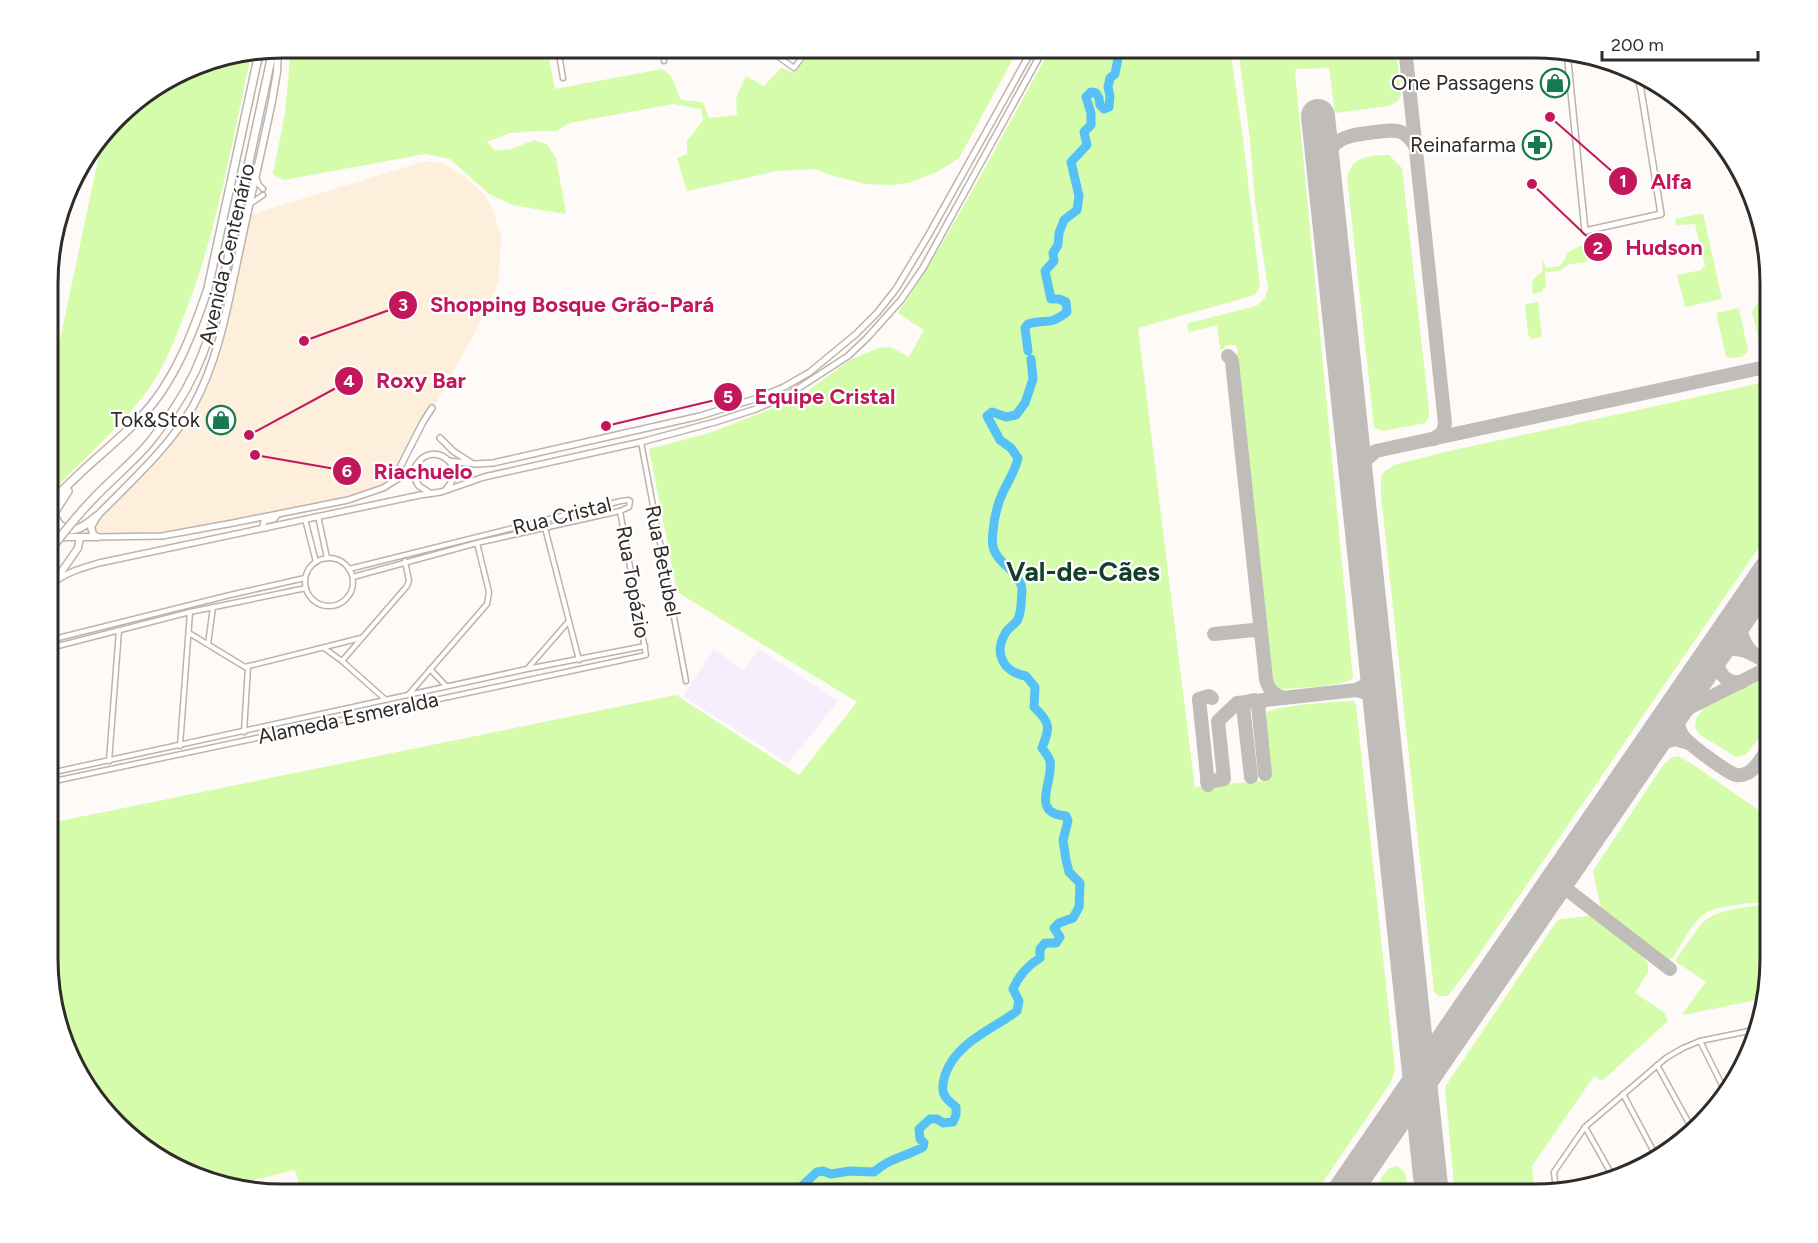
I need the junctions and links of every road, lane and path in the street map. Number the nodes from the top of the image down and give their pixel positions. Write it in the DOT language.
graph roads {
  1 [pos="278,58"];
  2 [pos="560,58"];
  3 [pos="664,58"];
  4 [pos="780,58"];
  5 [pos="802,58"];
  6 [pos="1027,58"];
  7 [pos="1038,58"];
  8 [pos="271,59"];
  9 [pos="258,60"];
  10 [pos="664,61"];
  11 [pos="1568,61"];
  12 [pos="563,78"];
  13 [pos="1639,85"];
  14 [pos="256,177"];
  15 [pos="263,189"];
  16 [pos="263,195"];
  17 [pos="249,205"];
  18 [pos="432,408"];
  19 [pos="440,438"];
  20 [pos="641,442"];
  21 [pos="449,461"];
  22 [pos="474,464"];
  23 [pos="415,468"];
  24 [pos="83,469"];
  25 [pos="394,481"];
  26 [pos="446,490"];
  27 [pos="431,493"];
  28 [pos="58,496"];
  29 [pos="58,505"];
  30 [pos="580,511"];
  31 [pos="620,511"];
  32 [pos="278,514"];
  33 [pos="97,516"];
  34 [pos="318,516"];
  35 [pos="305,519"];
  36 [pos="582,519"];
  37 [pos="58,522"];
  38 [pos="267,528"];
  39 [pos="545,528"];
  40 [pos="80,537"];
  41 [pos="97,537"];
  42 [pos="58,538"];
  43 [pos="58,540"];
  44 [pos="477,543"];
  45 [pos="440,546"];
  46 [pos="441,552"];
  47 [pos="327,558"];
  48 [pos="316,561"];
  49 [pos="405,561"];
  50 [pos="349,569"];
  51 [pos="58,576"];
  52 [pos="353,577"];
  53 [pos="305,578"];
  54 [pos="58,580"];
  55 [pos="306,588"];
  56 [pos="230,595"];
  57 [pos="231,603"];
  58 [pos="213,607"];
  59 [pos="190,612"];
  60 [pos="149,616"];
  61 [pos="569,621"];
  62 [pos="150,623"];
  63 [pos="119,630"];
  64 [pos="81,633"];
  65 [pos="189,633"];
  66 [pos="58,638"];
  67 [pos="361,638"];
  68 [pos="82,640"];
  69 [pos="208,644"];
  70 [pos="58,646"];
  71 [pos="645,646"];
  72 [pos="324,648"];
  73 [pos="646,654"];
  74 [pos="579,660"];
  75 [pos="342,661"];
  76 [pos="568,662"];
  77 [pos="248,667"];
  78 [pos="430,669"];
  79 [pos="528,669"];
  80 [pos="570,671"];
  81 [pos="686,681"];
  82 [pos="456,685"];
  83 [pos="447,686"];
  84 [pos="458,695"];
  85 [pos="408,696"];
  86 [pos="387,700"];
  87 [pos="374,703"];
  88 [pos="377,712"];
  89 [pos="275,725"];
  90 [pos="244,732"];
  91 [pos="277,733"];
  92 [pos="210,739"];
  93 [pos="180,746"];
  94 [pos="210,747"];
  95 [pos="142,754"];
  96 [pos="110,761"];
  97 [pos="142,762"];
  98 [pos="73,768"];
  99 [pos="58,771"];
  100 [pos="73,777"];
  101 [pos="58,780"];
  102 [pos="1747,1031"];
  103 [pos="1700,1041"];
  104 [pos="1657,1065"];
  105 [pos="1721,1085"];
  106 [pos="1623,1094"];
  107 [pos="1689,1123"];
  108 [pos="1585,1127"];
  109 [pos="1651,1152"];
  110 [pos="1610,1172"];
  111 [pos="1555,1184"];
  1 -- 14 [label="main road"];
  2 -- 12 [label="street"];
  3 -- 10 [label="street"];
  4 -- 5 [label="street"];
  6 -- 22 [label="street"];
  7 -- 20 [label="street"];
  8 -- 43 [label="main road, Avenida Centenário, bridge"];
  9 -- 24 [label="main road, Avenida Centenário"];
  11 -- 13 [label="street"];
  14 -- 15 [label="street"];
  14 -- 17 [label="main road"];
  16 -- 17 [label="street"];
  17 -- 33 [label="main road"];
  18 -- 25 [label="street"];
  19 -- 22 [label="street"];
  20 -- 26 [label="street"];
  20 -- 81 [label="street, Rua Betubel"];
  21 -- 22 [label="street"];
  21 -- 23 [label="street"];
  21 -- 26 [label="street"];
  23 -- 25 [label="street"];
  23 -- 27 [label="street"];
  24 -- 28 [label="main road, Avenida Centenário"];
  24 -- 29 [label="main road"];
  25 -- 32 [label="street"];
  26 -- 27 [label="street"];
  27 -- 34 [label="street"];
  30 -- 31 [label="street, Rua Cristal"];
  30 -- 36 [label="street"];
  30 -- 45 [label="street, Rua Cristal"];
  31 -- 36 [label="street, Rua Cristal"];
  31 -- 71 [label="street, Rua Topázio"];
  32 -- 38 [label="street"];
  32 -- 41 [label="street"];
  33 -- 37 [label="main road"];
  33 -- 41 [label="main road"];
  34 -- 35 [label="street"];
  34 -- 47 [label="street"];
  35 -- 38 [label="street"];
  35 -- 48 [label="street"];
  36 -- 39 [label="street, Rua Cristal"];
  38 -- 54 [label="street"];
  39 -- 44 [label="street, Rua Cristal"];
  39 -- 61 [label="street"];
  40 -- 41 [label="main road"];
  40 -- 42 [label="main road"];
  40 -- 51 [label="main road"];
  44 -- 46 [label="street, Rua Cristal"];
  44 -- 78 [label="street"];
  45 -- 46 [label="street"];
  45 -- 50 [label="street, Rua Cristal"];
  46 -- 49 [label="street, Rua Cristal"];
  47 -- 48 [label="street"];
  47 -- 50 [label="street"];
  48 -- 53 [label="street"];
  49 -- 52 [label="street, Rua Cristal"];
  49 -- 67 [label="street"];
  50 -- 52 [label="street"];
  52 -- 55 [label="street"];
  53 -- 55 [label="street"];
  53 -- 56 [label="street"];
  55 -- 57 [label="street"];
  56 -- 57 [label="street"];
  56 -- 60 [label="street"];
  57 -- 58 [label="street"];
  58 -- 59 [label="street"];
  58 -- 69 [label="street"];
  59 -- 62 [label="street"];
  59 -- 65 [label="street"];
  60 -- 62 [label="street"];
  60 -- 64 [label="street"];
  61 -- 74 [label="street"];
  61 -- 79 [label="street"];
  62 -- 63 [label="street"];
  63 -- 68 [label="street"];
  63 -- 96 [label="street"];
  64 -- 66 [label="street"];
  64 -- 68 [label="street"];
  65 -- 69 [label="street"];
  65 -- 93 [label="street"];
  67 -- 72 [label="street"];
  67 -- 75 [label="street"];
  68 -- 70 [label="street"];
  69 -- 77 [label="street"];
  71 -- 73 [label="street, Rua Topázio"];
  71 -- 74 [label="street, Alameda Esmeralda"];
  72 -- 75 [label="street"];
  72 -- 77 [label="street"];
  73 -- 80 [label="street, Alameda Esmeralda"];
  74 -- 76 [label="street, Alameda Esmeralda"];
  75 -- 86 [label="street"];
  76 -- 79 [label="street, Alameda Esmeralda"];
  76 -- 80 [label="street"];
  77 -- 90 [label="street"];
  78 -- 83 [label="street"];
  78 -- 85 [label="street"];
  79 -- 82 [label="street, Alameda Esmeralda"];
  80 -- 84 [label="street, Alameda Esmeralda"];
  82 -- 83 [label="street, Alameda Esmeralda"];
  82 -- 84 [label="street"];
  83 -- 85 [label="street, Alameda Esmeralda"];
  84 -- 88 [label="street, Alameda Esmeralda"];
  85 -- 86 [label="street, Alameda Esmeralda"];
  86 -- 87 [label="street, Alameda Esmeralda"];
  87 -- 88 [label="street"];
  87 -- 89 [label="street, Alameda Esmeralda"];
  88 -- 91 [label="street, Alameda Esmeralda"];
  89 -- 90 [label="street, Alameda Esmeralda"];
  89 -- 91 [label="street"];
  90 -- 92 [label="street, Alameda Esmeralda"];
  91 -- 94 [label="street, Alameda Esmeralda"];
  92 -- 93 [label="street, Alameda Esmeralda"];
  92 -- 94 [label="street"];
  93 -- 95 [label="street, Alameda Esmeralda"];
  94 -- 97 [label="street, Alameda Esmeralda"];
  95 -- 96 [label="street, Alameda Esmeralda"];
  95 -- 97 [label="street"];
  96 -- 98 [label="street, Alameda Esmeralda"];
  97 -- 100 [label="street, Alameda Esmeralda"];
  98 -- 99 [label="street, Alameda Esmeralda"];
  98 -- 100 [label="street"];
  100 -- 101 [label="street, Alameda Esmeralda"];
  102 -- 103 [label="street"];
  103 -- 104 [label="street"];
  103 -- 105 [label="street"];
  104 -- 106 [label="street"];
  104 -- 107 [label="street"];
  106 -- 108 [label="street"];
  106 -- 109 [label="street"];
  108 -- 110 [label="street"];
  108 -- 111 [label="street"];
}
